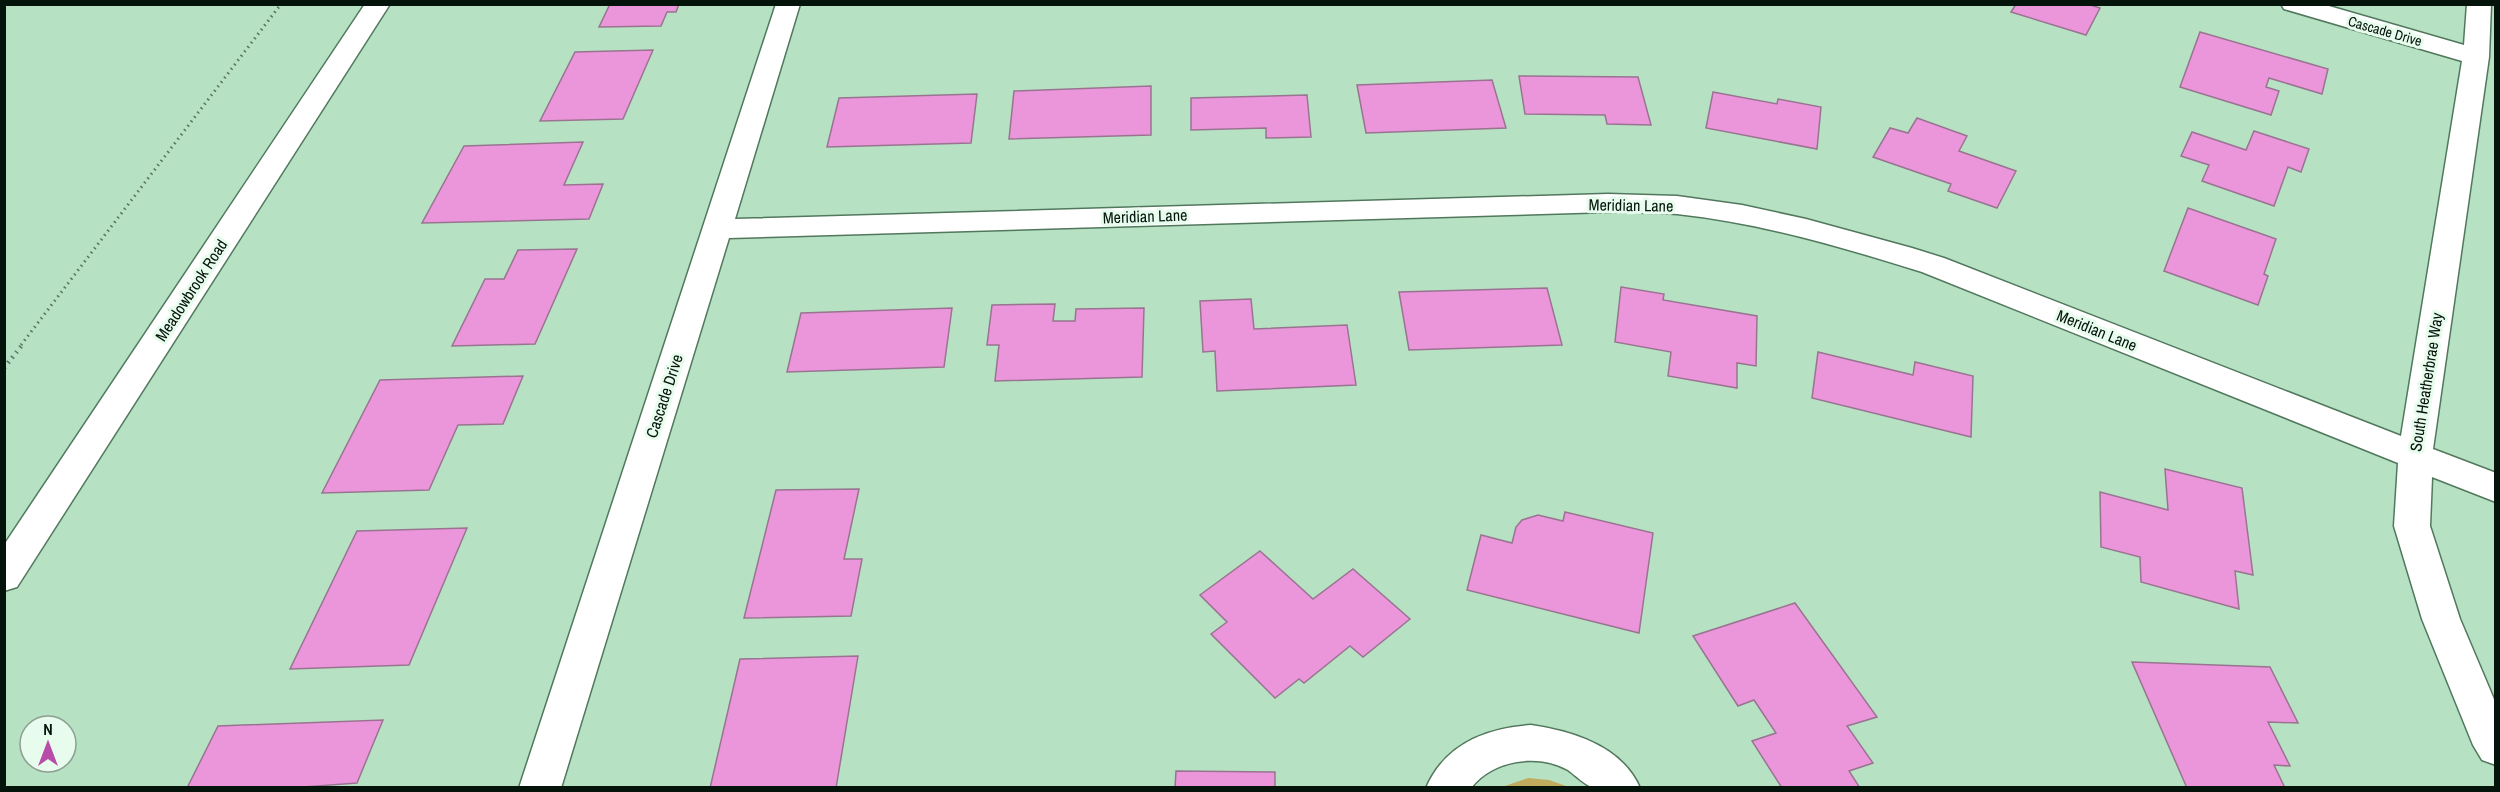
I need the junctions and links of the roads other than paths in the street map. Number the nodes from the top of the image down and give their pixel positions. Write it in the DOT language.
graph roads {
  1 [pos="378,4"];
  2 [pos="788,4"];
  3 [pos="2293,4"];
  4 [pos="2478,4"];
  5 [pos="2476,57"];
  6 [pos="717,229"];
  7 [pos="2415,458"];
  8 [pos="2496,488"];
  9 [pos="4,576"];
  10 [pos="2496,747"];
  11 [pos="540,788"];
  12 [pos="1446,788"];
  13 [pos="1620,788"];
  1 -- 9 [label="street, Meadowbrook Road"];
  2 -- 6 [label="street, Cascade Drive"];
  3 -- 5 [label="street, Cascade Drive"];
  4 -- 5 [label="street, South Heatherbrae Way"];
  5 -- 7 [label="street, South Heatherbrae Way"];
  6 -- 7 [label="street, Meridian Lane"];
  6 -- 11 [label="street, Cascade Drive"];
  7 -- 8 [label="street, Meridian Lane"];
  7 -- 10 [label="street, South Heatherbrae Way"];
  12 -- 13 [label="street"];
}
